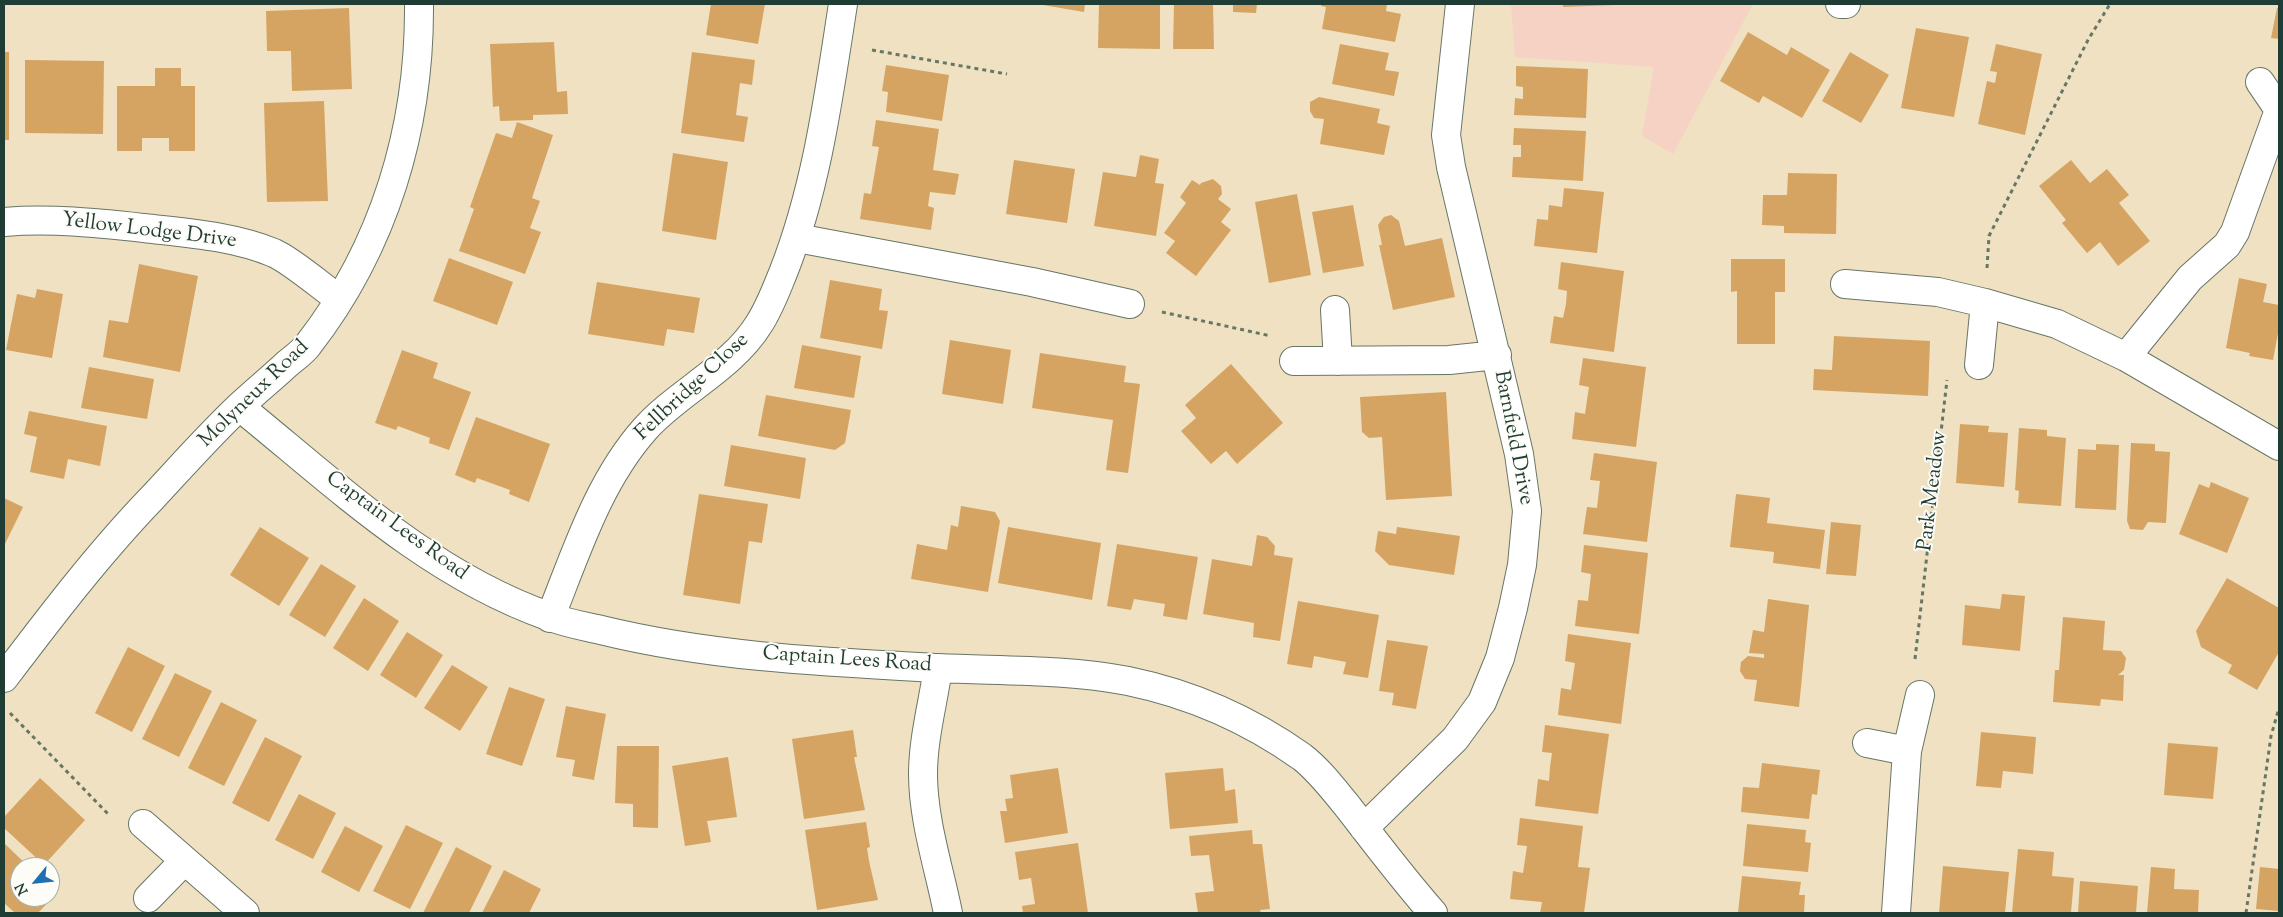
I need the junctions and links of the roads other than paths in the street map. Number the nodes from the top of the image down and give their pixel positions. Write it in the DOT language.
graph roads {
  1 [pos="419,4"];
  2 [pos="843,4"];
  3 [pos="1460,4"];
  4 [pos="1840,4"];
  5 [pos="1846,4"];
  6 [pos="2260,82"];
  7 [pos="2279,110"];
  8 [pos="4,222"];
  9 [pos="797,238"];
  10 [pos="1845,284"];
  11 [pos="339,299"];
  12 [pos="1985,303"];
  13 [pos="1130,304"];
  14 [pos="1336,310"];
  15 [pos="1497,355"];
  16 [pos="2126,357"];
  17 [pos="1294,361"];
  18 [pos="1338,361"];
  19 [pos="1979,365"];
  20 [pos="240,407"];
  21 [pos="2279,446"];
  22 [pos="550,618"];
  23 [pos="938,668"];
  24 [pos="4,678"];
  25 [pos="1920,696"];
  26 [pos="1867,743"];
  27 [pos="1907,751"];
  28 [pos="143,824"];
  29 [pos="1364,828"];
  30 [pos="184,862"];
  31 [pos="148,898"];
  32 [pos="245,913"];
  33 [pos="948,913"];
  34 [pos="1433,913"];
  35 [pos="1896,913"];
  1 -- 11 [label="street, Molyneux Road"];
  2 -- 9 [label="street, Fellbridge Close"];
  3 -- 15 [label="street, Barnfield Drive"];
  4 -- 5 [label="street"];
  6 -- 7 [label="street"];
  7 -- 16 [label="street"];
  8 -- 11 [label="street, Yellow Lodge Drive"];
  9 -- 13 [label="street"];
  9 -- 22 [label="street, Fellbridge Close"];
  10 -- 12 [label="street"];
  11 -- 20 [label="street, Molyneux Road"];
  12 -- 16 [label="street"];
  12 -- 19 [label="street"];
  14 -- 18 [label="street"];
  15 -- 18 [label="street, Barnfield Drive"];
  15 -- 29 [label="street, Barnfield Drive"];
  16 -- 21 [label="street"];
  17 -- 18 [label="street, Barnfield Drive"];
  20 -- 22 [label="street, Captain Lees Road"];
  20 -- 24 [label="street, Molyneux Road"];
  22 -- 23 [label="street, Captain Lees Road"];
  23 -- 29 [label="street, Captain Lees Road"];
  23 -- 33 [label="street"];
  25 -- 27 [label="street"];
  26 -- 27 [label="street"];
  27 -- 35 [label="street"];
  28 -- 30 [label="street"];
  29 -- 34 [label="street, Captain Lees Road"];
  30 -- 31 [label="street"];
  30 -- 32 [label="street"];
}
